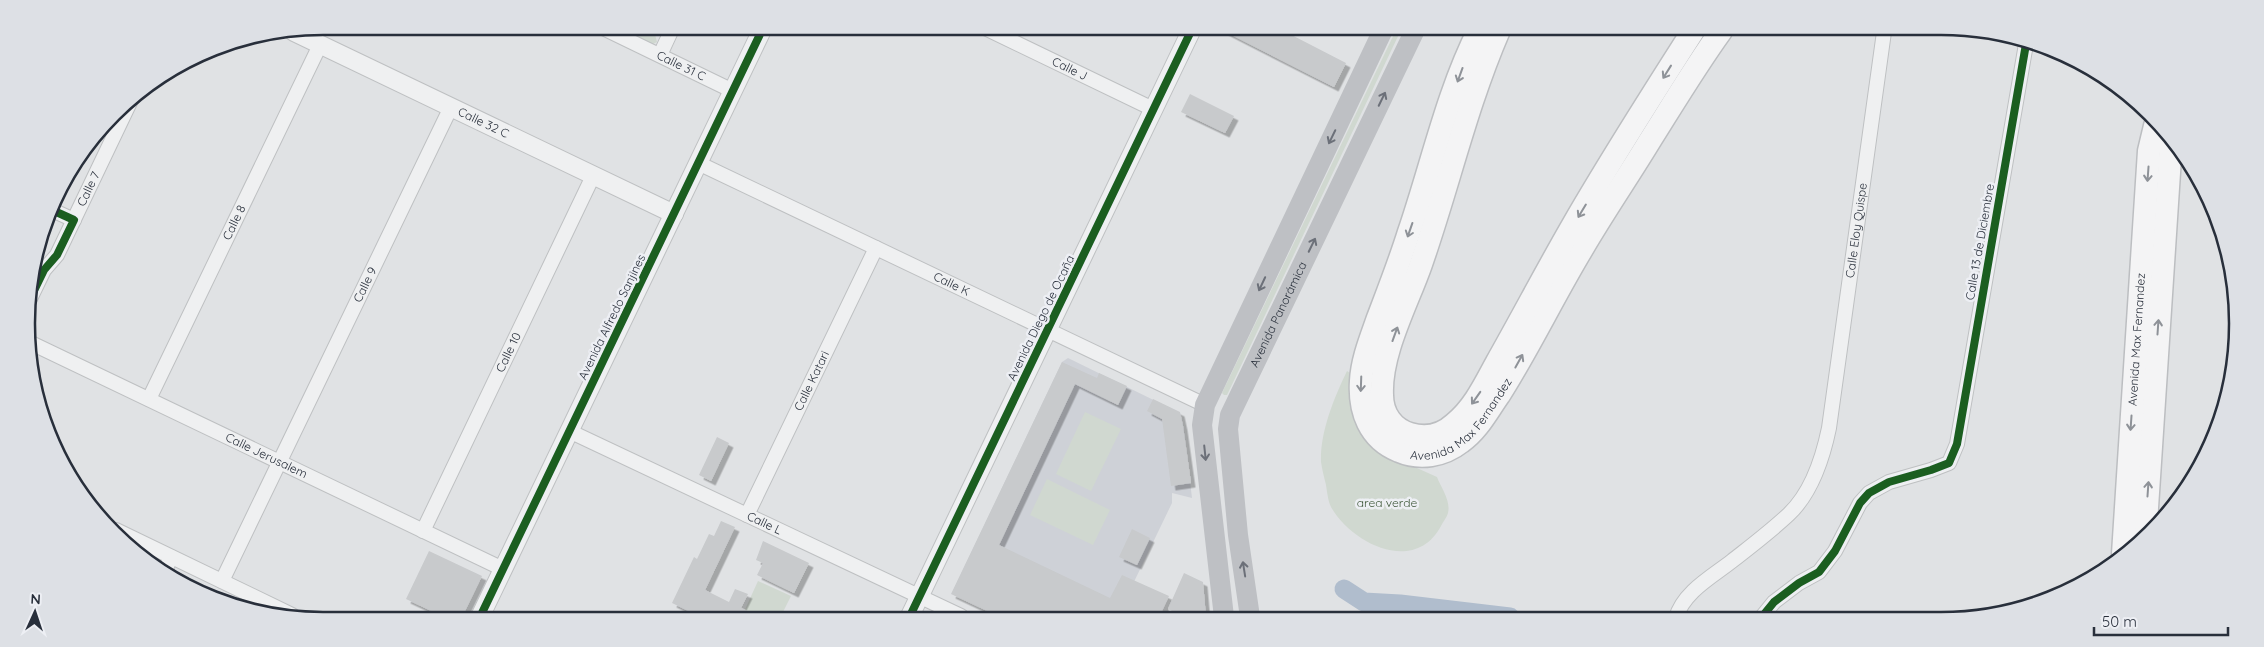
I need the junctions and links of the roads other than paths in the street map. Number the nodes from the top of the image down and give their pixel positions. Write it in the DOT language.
graph roads {
  1 [pos="618,35"];
  2 [pos="670,35"];
  3 [pos="760,35"];
  4 [pos="1000,35"];
  5 [pos="1189,35"];
  6 [pos="1381,35"];
  7 [pos="1413,35"];
  8 [pos="1691,35"];
  9 [pos="1718,35"];
  10 [pos="1884,35"];
  11 [pos="302,36"];
  12 [pos="1485,38"];
  13 [pos="320,45"];
  14 [pos="2025,48"];
  15 [pos="660,55"];
  16 [pos="733,91"];
  17 [pos="451,107"];
  18 [pos="1154,109"];
  19 [pos="124,115"];
  20 [pos="2154,130"];
  21 [pos="2170,150"];
  22 [pos="698,163"];
  23 [pos="593,176"];
  24 [pos="57,212"];
  25 [pos="674,214"];
  26 [pos="74,220"];
  27 [pos="876,248"];
  28 [pos="38,283"];
  29 [pos="1048,330"];
  30 [pos="1525,331"];
  31 [pos="36,345"];
  32 [pos="149,400"];
  33 [pos="1205,405"];
  34 [pos="1230,415"];
  35 [pos="569,431"];
  36 [pos="280,462"];
  37 [pos="747,515"];
  38 [pos="2146,527"];
  39 [pos="423,531"];
  40 [pos="128,536"];
  41 [pos="2124,546"];
  42 [pos="171,557"];
  43 [pos="167,566"];
  44 [pos="503,569"];
  45 [pos="222,581"];
  46 [pos="919,597"];
  47 [pos="278,608"];
  48 [pos="482,612"];
  49 [pos="912,612"];
  50 [pos="952,612"];
  51 [pos="1223,612"];
  52 [pos="1249,612"];
  53 [pos="1679,612"];
  54 [pos="1766,612"];
  1 -- 15 [label="street, Calle 31 C"];
  2 -- 15 [label="street"];
  3 -- 16 [label="street, Avenida Alfredo Sanjines"];
  4 -- 18 [label="street, Calle J"];
  5 -- 18 [label="street, Avenida Diego de Ocaña"];
  6 -- 33 [label="main road, one-way"];
  34 -- 7 [label="main road, Avenida Panorámica, one-way"];
  8 -- 30 [label="main road, Avenida Max Fernandez, one-way"];
  9 -- 30 [label="main road, Avenida Max Fernandez"];
  10 -- 53 [label="street, Calle Eloy Quispe"];
  11 -- 13 [label="street, Calle 32 C"];
  12 -- 30 [label="main road, Avenida Max Fernandez"];
  13 -- 17 [label="street, Calle 32 C"];
  13 -- 32 [label="street, Calle 8"];
  14 -- 54 [label="street, Calle 13 de Diciembre"];
  15 -- 16 [label="street, Calle 31 C"];
  16 -- 22 [label="street, Avenida Alfredo Sanjines"];
  17 -- 23 [label="street, Calle 32 C"];
  17 -- 36 [label="street, Calle 9"];
  18 -- 29 [label="street, Avenida Diego de Ocaña"];
  19 -- 26 [label="street, Calle 7"];
  20 -- 41 [label="main road, Avenida Max Fernandez, one-way"];
  38 -- 21 [label="main road, Avenida Max Fernandez, one-way"];
  22 -- 25 [label="street, Avenida Alfredo Sanjines"];
  22 -- 27 [label="street, Calle K"];
  23 -- 25 [label="street, Calle 32 C"];
  23 -- 39 [label="street, Calle 10"];
  24 -- 26 [label="street"];
  25 -- 35 [label="street, Avenida Alfredo Sanjines"];
  26 -- 28 [label="street, Calle 7"];
  27 -- 29 [label="street, Calle K"];
  27 -- 37 [label="street, Calle Katari"];
  29 -- 33 [label="street, Calle K"];
  29 -- 46 [label="street, Avenida Diego de Ocaña"];
  31 -- 32 [label="street, Calle Jerusalem"];
  32 -- 36 [label="street, Calle Jerusalem"];
  33 -- 34 [label="main road"];
  33 -- 51 [label="main road, one-way"];
  52 -- 34 [label="main road, Avenida Panorámica, one-way"];
  35 -- 37 [label="street, Calle L"];
  35 -- 44 [label="street, Avenida Alfredo Sanjines"];
  36 -- 39 [label="street, Calle Jerusalem"];
  36 -- 45 [label="street, Calle 9"];
  37 -- 46 [label="street, Calle L"];
  39 -- 44 [label="street, Calle Jerusalem"];
  40 -- 42 [label="street"];
  42 -- 43 [label="street"];
  42 -- 45 [label="street"];
  44 -- 48 [label="street, Avenida Alfredo Sanjines"];
  45 -- 47 [label="street"];
  46 -- 49 [label="street, Avenida Diego de Ocaña"];
  46 -- 50 [label="street, Calle L"];
}
